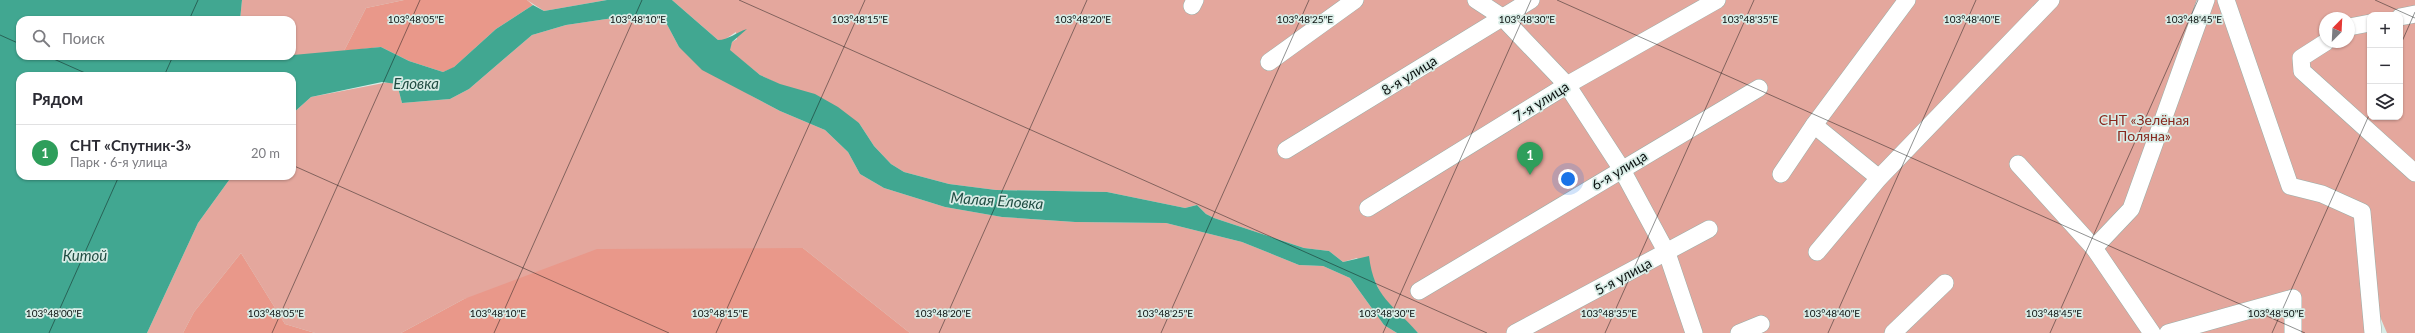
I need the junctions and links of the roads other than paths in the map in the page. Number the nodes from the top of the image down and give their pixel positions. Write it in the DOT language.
graph roads {
  1 [pos="1356,0"];
  2 [pos="1476,0"];
  3 [pos="1531,0"];
  4 [pos="1717,0"];
  5 [pos="1907,0"];
  6 [pos="2051,0"];
  7 [pos="2206,0"];
  8 [pos="2226,0"];
  9 [pos="2415,14"];
  10 [pos="2403,16"];
  11 [pos="1502,17"];
  12 [pos="2367,24"];
  13 [pos="2355,26"];
  14 [pos="2319,46"];
  15 [pos="1270,62"];
  16 [pos="1567,85"];
  17 [pos="1759,88"];
  18 [pos="1814,125"];
  19 [pos="1286,150"];
  20 [pos="2018,164"];
  21 [pos="1622,168"];
  22 [pos="2415,173"];
  23 [pos="1781,174"];
  24 [pos="1879,178"];
  25 [pos="1368,208"];
  26 [pos="1709,229"];
  27 [pos="2094,248"];
  28 [pos="1817,252"];
  29 [pos="1667,253"];
  30 [pos="1945,283"];
  31 [pos="1419,290"];
  32 [pos="1761,324"];
  33 [pos="1515,333"];
  34 [pos="1694,333"];
  35 [pos="1739,333"];
  36 [pos="1893,333"];
  37 [pos="2152,333"];
  38 [pos="2168,333"];
  39 [pos="2293,333"];
  40 [pos="2373,333"];
  1 -- 15 [label="street"];
  2 -- 11 [label="street"];
  3 -- 11 [label="street, 8-я улица"];
  4 -- 16 [label="street, 7-я улица"];
  5 -- 18 [label="street"];
  6 -- 24 [label="street"];
  7 -- 27 [label="street"];
  8 -- 40 [label="street"];
  9 -- 10 [label="street"];
  11 -- 16 [label="street"];
  11 -- 19 [label="street, 8-я улица"];
  12 -- 13 [label="street"];
  14 -- 22 [label="street"];
  16 -- 21 [label="street"];
  16 -- 25 [label="street, 7-я улица"];
  17 -- 21 [label="street, 6-я улица"];
  18 -- 23 [label="street"];
  18 -- 24 [label="street"];
  20 -- 27 [label="street"];
  21 -- 29 [label="street"];
  21 -- 31 [label="street, 6-я улица"];
  24 -- 28 [label="street"];
  26 -- 29 [label="street, 5-я улица"];
  27 -- 37 [label="street"];
  29 -- 33 [label="street, 5-я улица"];
  29 -- 34 [label="street"];
  30 -- 36 [label="street"];
  32 -- 35 [label="street"];
  38 -- 39 [label="street"];
}
